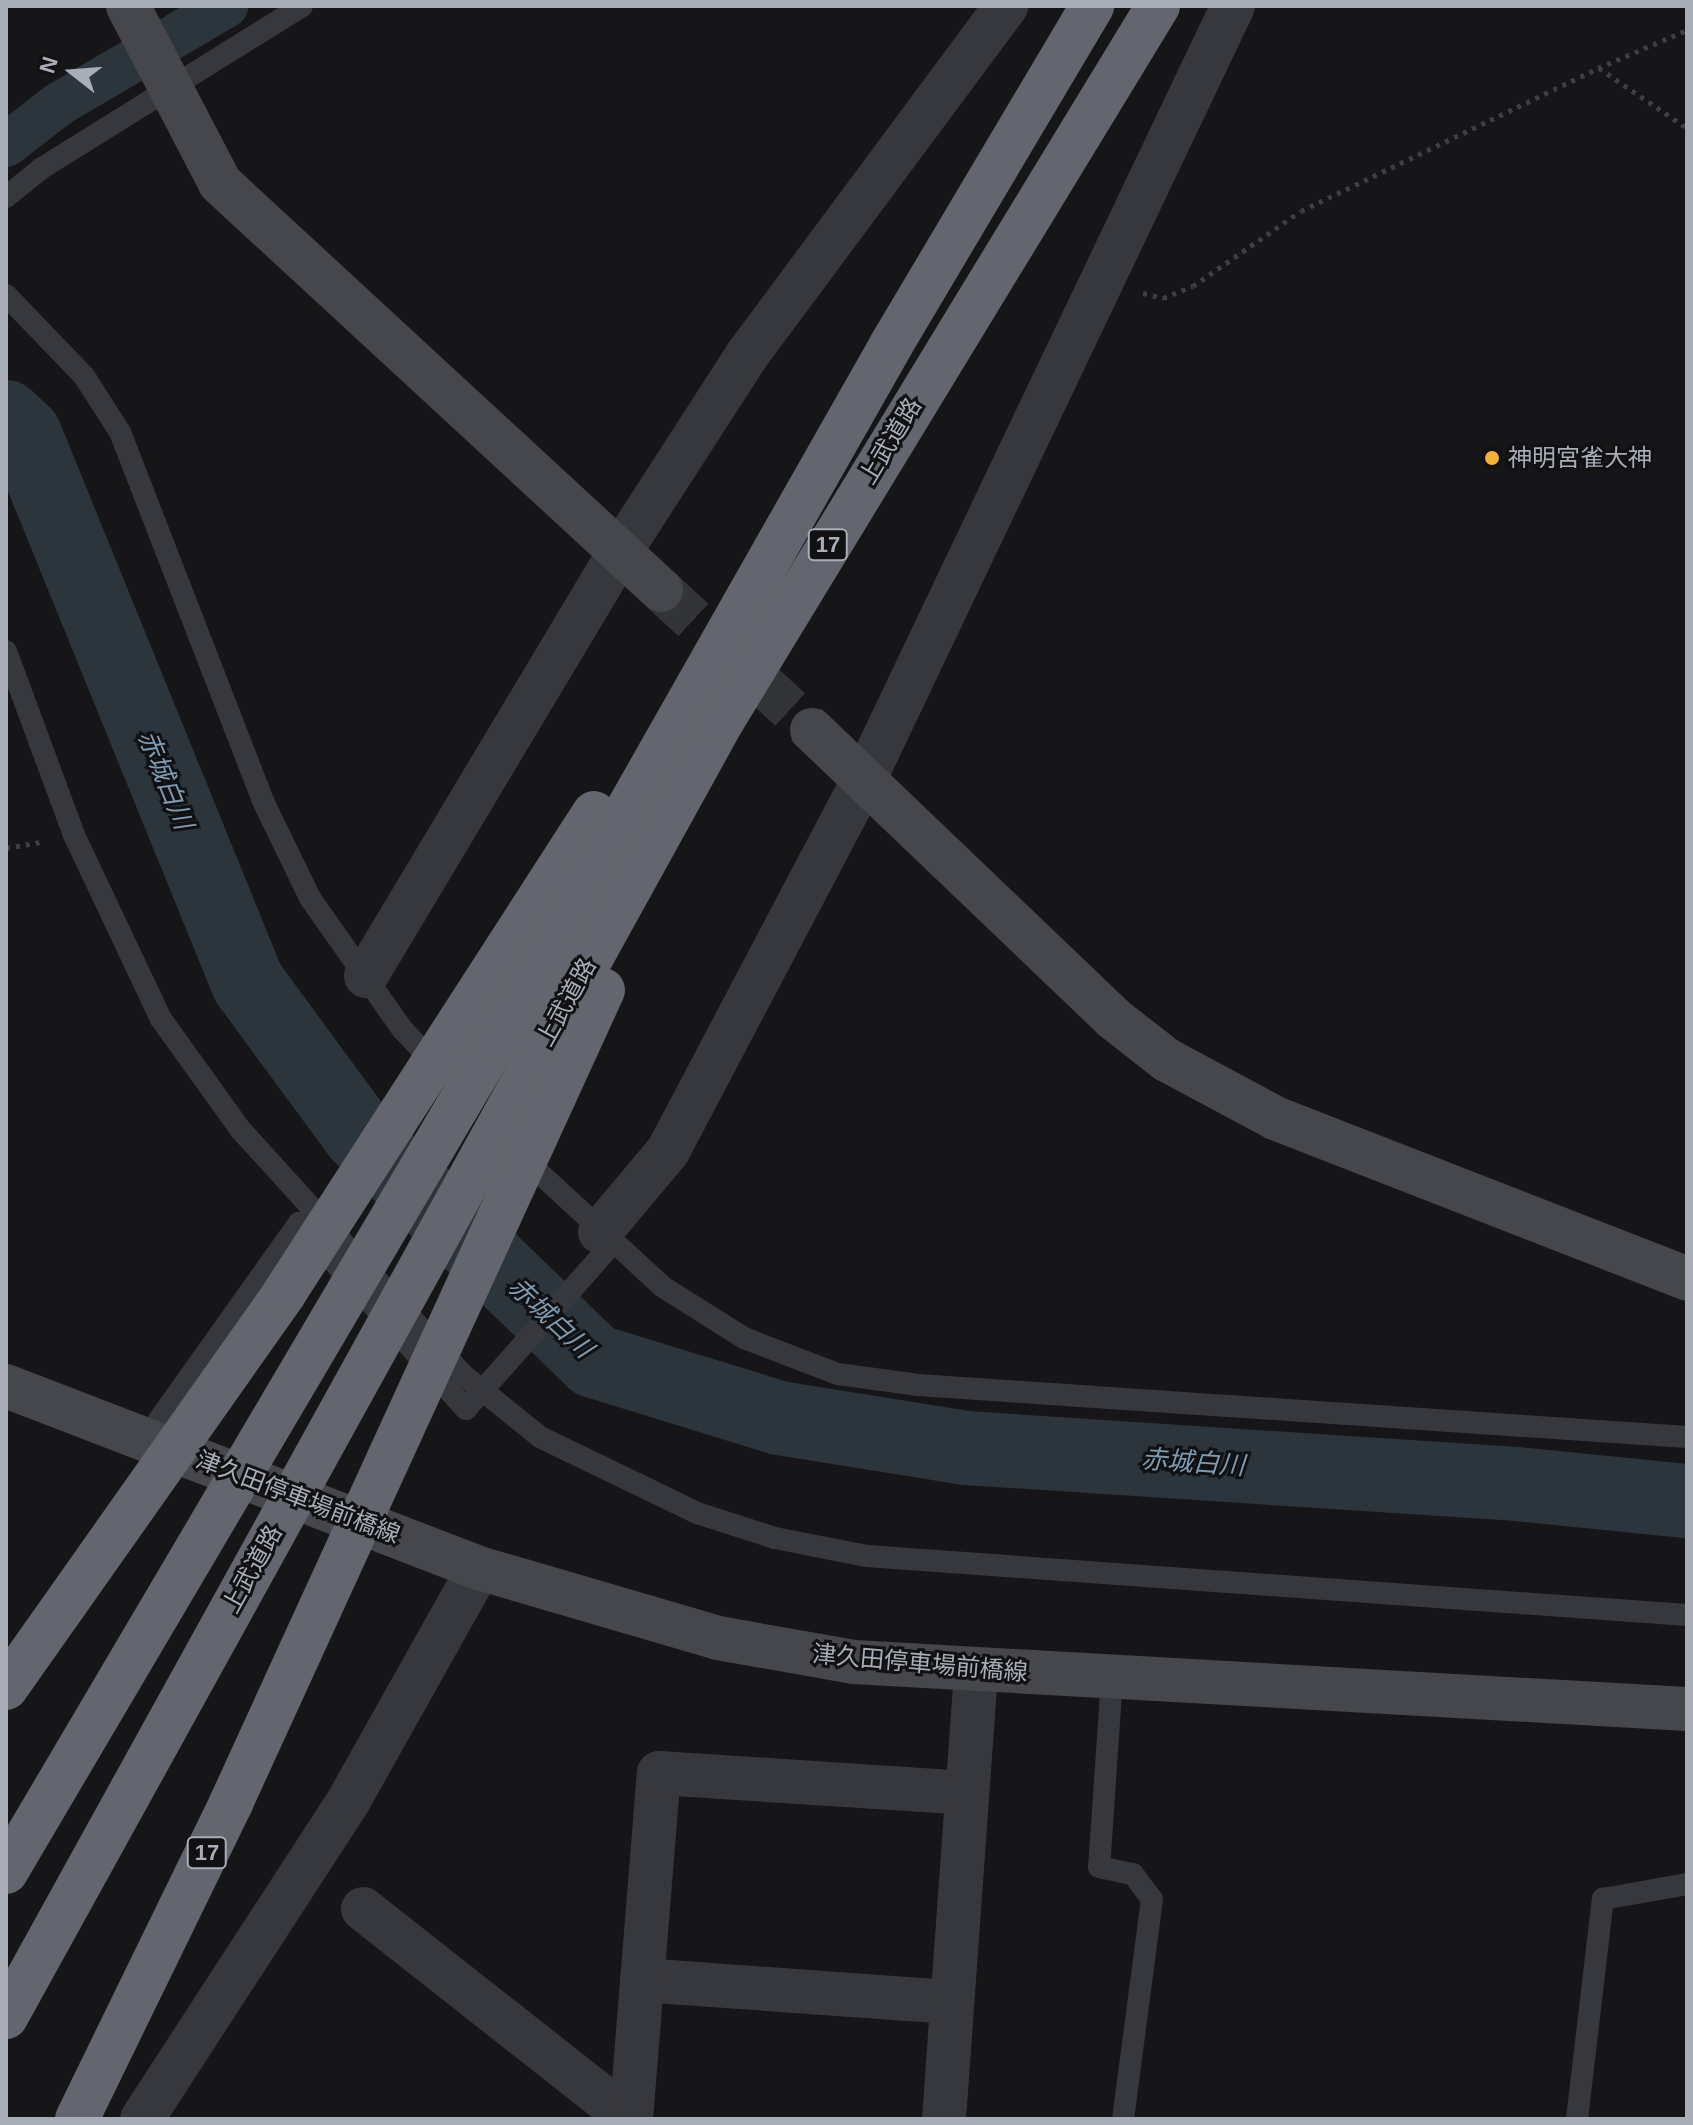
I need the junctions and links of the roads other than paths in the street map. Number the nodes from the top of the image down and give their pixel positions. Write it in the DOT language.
graph roads {
  1 [pos="128,6"];
  2 [pos="302,6"];
  3 [pos="1006,6"];
  4 [pos="1092,6"];
  5 [pos="1158,6"];
  6 [pos="1233,6"];
  7 [pos="164,82"];
  8 [pos="6,197"];
  9 [pos="6,295"];
  10 [pos="891,345"];
  11 [pos="620,552"];
  12 [pos="661,590"];
  13 [pos="6,651"];
  14 [pos="723,720"];
  15 [pos="812,730"];
  16 [pos="864,780"];
  17 [pos="366,976"];
  18 [pos="604,1244"];
  19 [pos="1687,1279"];
  20 [pos="484,1387"];
  21 [pos="10,1399"];
  22 [pos="1687,1437"];
  23 [pos="146,1438"];
  24 [pos="479,1568"];
  25 [pos="1687,1615"];
  26 [pos="976,1669"];
  27 [pos="1112,1678"];
  28 [pos="6,1688"];
  29 [pos="1687,1709"];
  30 [pos="966,1793"];
  31 [pos="6,1872"];
  32 [pos="1687,1884"];
  33 [pos="363,1909"];
  34 [pos="642,1980"];
  35 [pos="951,2002"];
  36 [pos="6,2017"];
  37 [pos="77,2119"];
  38 [pos="142,2119"];
  39 [pos="631,2119"];
  40 [pos="944,2119"];
  41 [pos="1123,2119"];
  42 [pos="1577,2119"];
  1 -- 7 [label="street"];
  2 -- 7 [label="lane"];
  3 -- 11 [label="street"];
  4 -- 10 [label="highway, 上武道路 / 17"];
  5 -- 14 [label="highway, 上武道路 / 17"];
  6 -- 16 [label="street"];
  7 -- 8 [label="lane"];
  7 -- 11 [label="street"];
  9 -- 17 [label="lane"];
  10 -- 28 [label="highway, 17"];
  10 -- 31 [label="highway, 上武道路 / 17"];
  11 -- 12 [label="street"];
  11 -- 17 [label="street"];
  13 -- 20 [label="lane"];
  14 -- 36 [label="highway, 上武道路 / 17"];
  14 -- 37 [label="highway, 17"];
  15 -- 16 [label="street"];
  16 -- 18 [label="street"];
  16 -- 19 [label="street"];
  17 -- 18 [label="lane"];
  18 -- 20 [label="lane"];
  18 -- 22 [label="lane"];
  20 -- 23 [label="lane"];
  20 -- 25 [label="lane"];
  21 -- 23 [label="street, 津久田停車場前橋線"];
  23 -- 24 [label="street, 津久田停車場前橋線"];
  24 -- 26 [label="street, 津久田停車場前橋線"];
  24 -- 38 [label="street"];
  26 -- 27 [label="street, 津久田停車場前橋線"];
  26 -- 30 [label="street"];
  27 -- 29 [label="street, 津久田停車場前橋線"];
  27 -- 41 [label="lane"];
  30 -- 34 [label="street"];
  30 -- 35 [label="street"];
  32 -- 42 [label="lane"];
  33 -- 39 [label="street"];
  34 -- 35 [label="street"];
  34 -- 39 [label="street"];
  35 -- 40 [label="street"];
}
